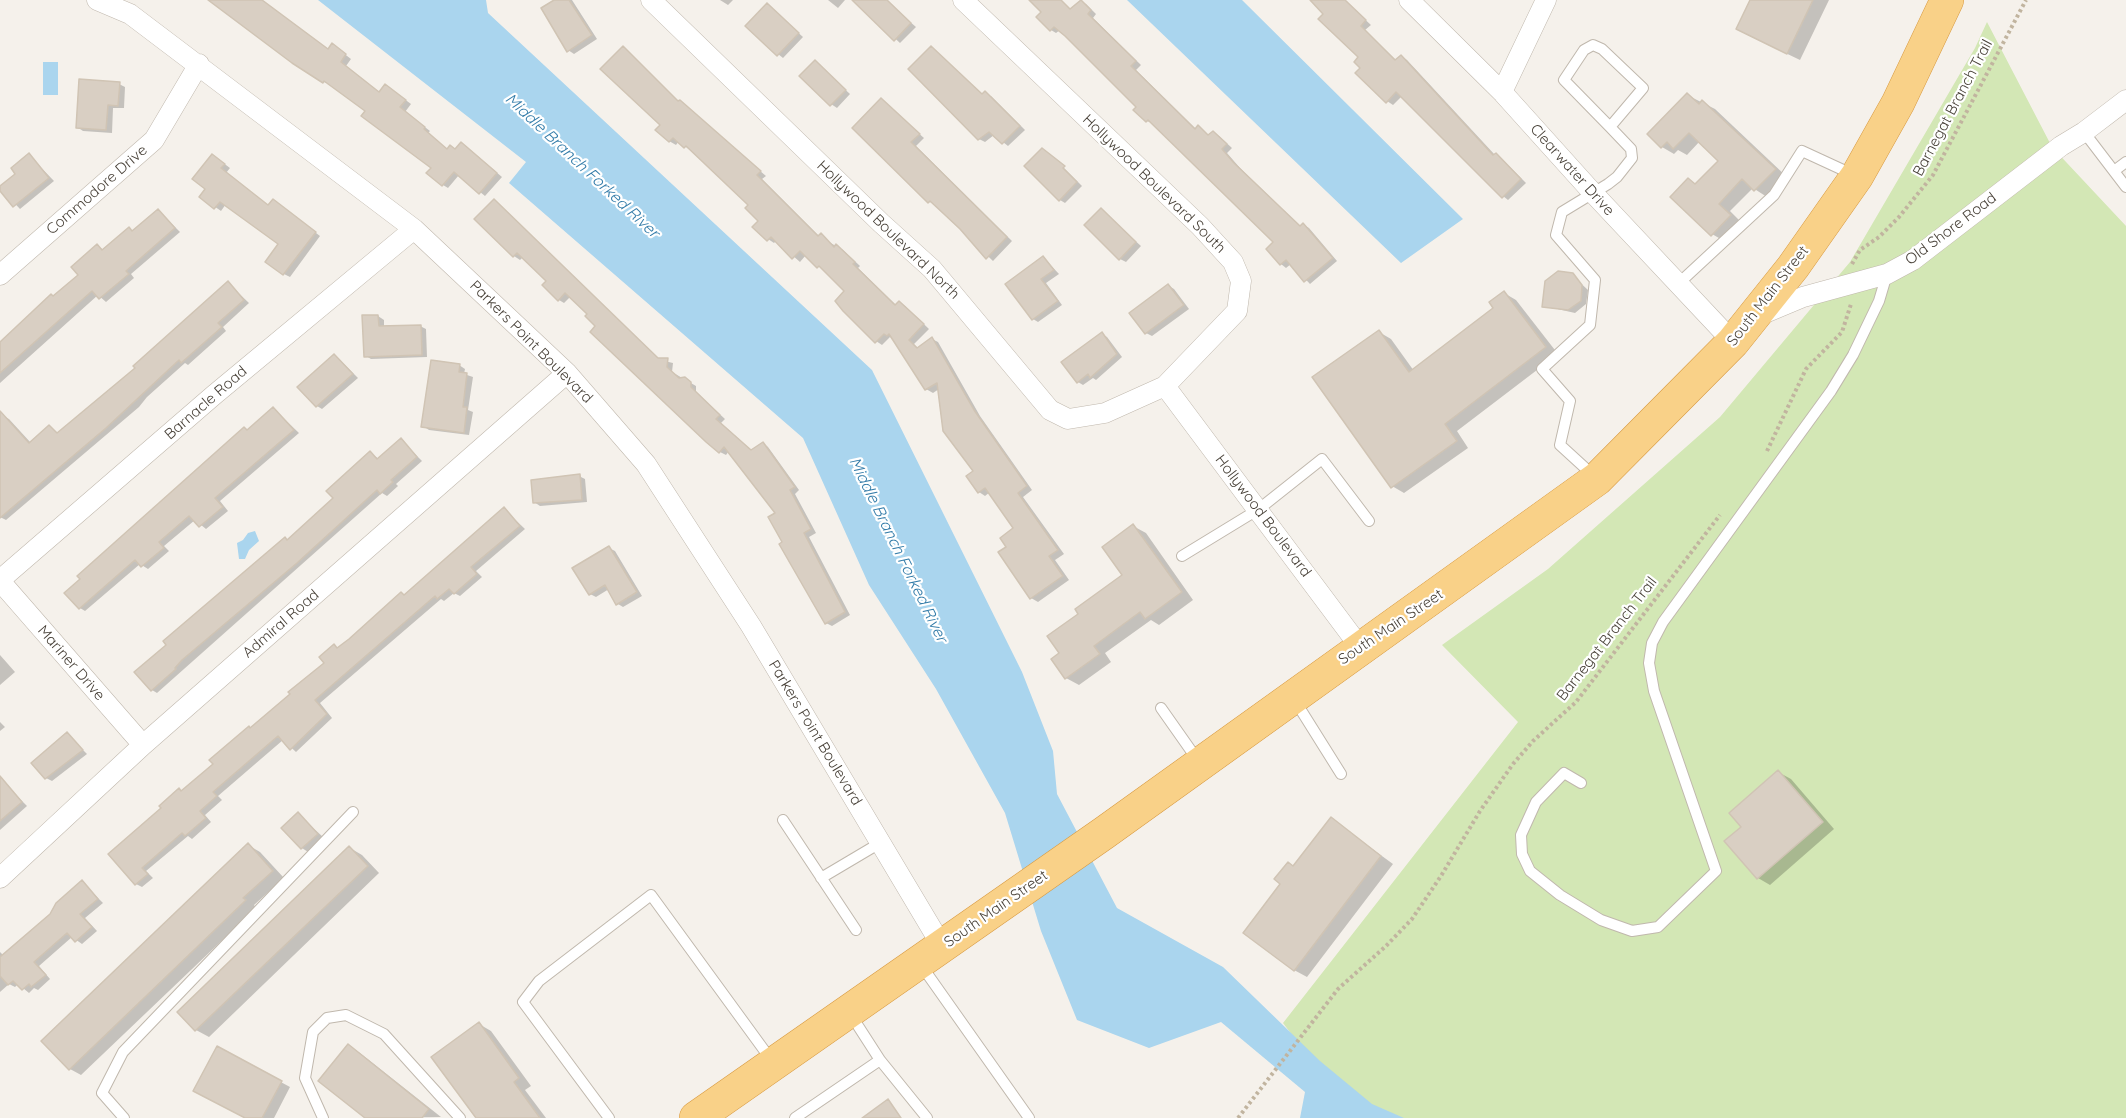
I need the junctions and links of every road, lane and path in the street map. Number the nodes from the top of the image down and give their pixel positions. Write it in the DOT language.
graph roads {
  1 [pos="98,0"];
  2 [pos="651,0"];
  3 [pos="963,0"];
  4 [pos="1409,0"];
  5 [pos="1546,0"];
  6 [pos="1947,0"];
  7 [pos="2026,0"];
  8 [pos="200,64"];
  9 [pos="1502,92"];
  10 [pos="2126,100"];
  11 [pos="1610,127"];
  12 [pos="2084,132"];
  13 [pos="2126,162"];
  14 [pos="2114,171"];
  15 [pos="1857,176"];
  16 [pos="2126,187"];
  17 [pos="1593,193"];
  18 [pos="414,229"];
  19 [pos="1850,267"];
  20 [pos="1887,274"];
  21 [pos="0,275"];
  22 [pos="1678,284"];
  23 [pos="1851,296"];
  24 [pos="1755,317"];
  25 [pos="1733,342"];
  26 [pos="567,373"];
  27 [pos="1165,386"];
  28 [pos="1766,452"];
  29 [pos="1598,479"];
  30 [pos="1727,506"];
  31 [pos="1258,509"];
  32 [pos="1369,521"];
  33 [pos="1182,556"];
  34 [pos="0,581"];
  35 [pos="1360,647"];
  36 [pos="1292,696"];
  37 [pos="1161,708"];
  38 [pos="143,745"];
  39 [pos="1199,762"];
  40 [pos="1341,774"];
  41 [pos="1581,783"];
  42 [pos="353,812"];
  43 [pos="783,820"];
  44 [pos="880,843"];
  45 [pos="0,878"];
  46 [pos="821,878"];
  47 [pos="856,930"];
  48 [pos="930,954"];
  49 [pos="849,1012"];
  50 [pos="880,1060"];
  51 [pos="774,1063"];
  52 [pos="124,1118"];
  53 [pos="323,1118"];
  54 [pos="460,1118"];
  55 [pos="609,1118"];
  56 [pos="696,1118"];
  57 [pos="795,1118"];
  58 [pos="927,1118"];
  59 [pos="1029,1118"];
  60 [pos="1238,1118"];
  1 -- 8 [label="street, Parkers Point Boulevard"];
  2 -- 27 [label="street, Hollywood Boulevard North"];
  3 -- 27 [label="street, Hollywood Boulevard South"];
  4 -- 9 [label="street, Clearwater Drive"];
  5 -- 9 [label="street"];
  6 -- 15 [label="highway, South Main Street"];
  7 -- 19 [label="path, Barnegat Branch Trail"];
  8 -- 18 [label="street, Parkers Point Boulevard"];
  8 -- 21 [label="street, Commodore Drive"];
  9 -- 17 [label="street, Clearwater Drive"];
  10 -- 12 [label="street, Old Shore Road"];
  11 -- 11 [label="lane"];
  11 -- 17 [label="lane"];
  12 -- 14 [label="lane"];
  12 -- 20 [label="street, Old Shore Road"];
  13 -- 14 [label="lane"];
  14 -- 16 [label="lane"];
  15 -- 22 [label="lane"];
  15 -- 24 [label="highway, South Main Street"];
  17 -- 22 [label="street, Clearwater Drive"];
  17 -- 29 [label="lane"];
  18 -- 26 [label="street, Parkers Point Boulevard"];
  18 -- 34 [label="street, Barnacle Road"];
  20 -- 24 [label="street, Old Shore Road"];
  20 -- 41 [label="lane"];
  22 -- 25 [label="street, Clearwater Drive"];
  23 -- 28 [label="path"];
  24 -- 25 [label="highway, South Main Street"];
  25 -- 29 [label="highway, South Main Street"];
  26 -- 38 [label="street, Admiral Road"];
  26 -- 44 [label="street, Parkers Point Boulevard"];
  27 -- 31 [label="street, Hollywood Boulevard"];
  29 -- 35 [label="highway, South Main Street"];
  30 -- 60 [label="path, Barnegat Branch Trail"];
  31 -- 32 [label="lane"];
  31 -- 33 [label="lane"];
  31 -- 35 [label="street, Hollywood Boulevard"];
  34 -- 38 [label="street, Mariner Drive"];
  35 -- 36 [label="highway, South Main Street"];
  36 -- 39 [label="highway, South Main Street"];
  36 -- 40 [label="lane"];
  37 -- 39 [label="lane"];
  38 -- 45 [label="street, Admiral Road"];
  39 -- 48 [label="highway, South Main Street"];
  42 -- 52 [label="lane"];
  43 -- 46 [label="lane"];
  44 -- 46 [label="lane"];
  44 -- 48 [label="street, Parkers Point Boulevard"];
  46 -- 47 [label="lane"];
  48 -- 49 [label="highway, South Main Street"];
  48 -- 59 [label="lane"];
  49 -- 50 [label="lane"];
  49 -- 51 [label="highway, South Main Street"];
  50 -- 57 [label="lane"];
  50 -- 58 [label="lane"];
  51 -- 55 [label="lane"];
  51 -- 56 [label="highway, South Main Street"];
  53 -- 54 [label="lane"];
}
